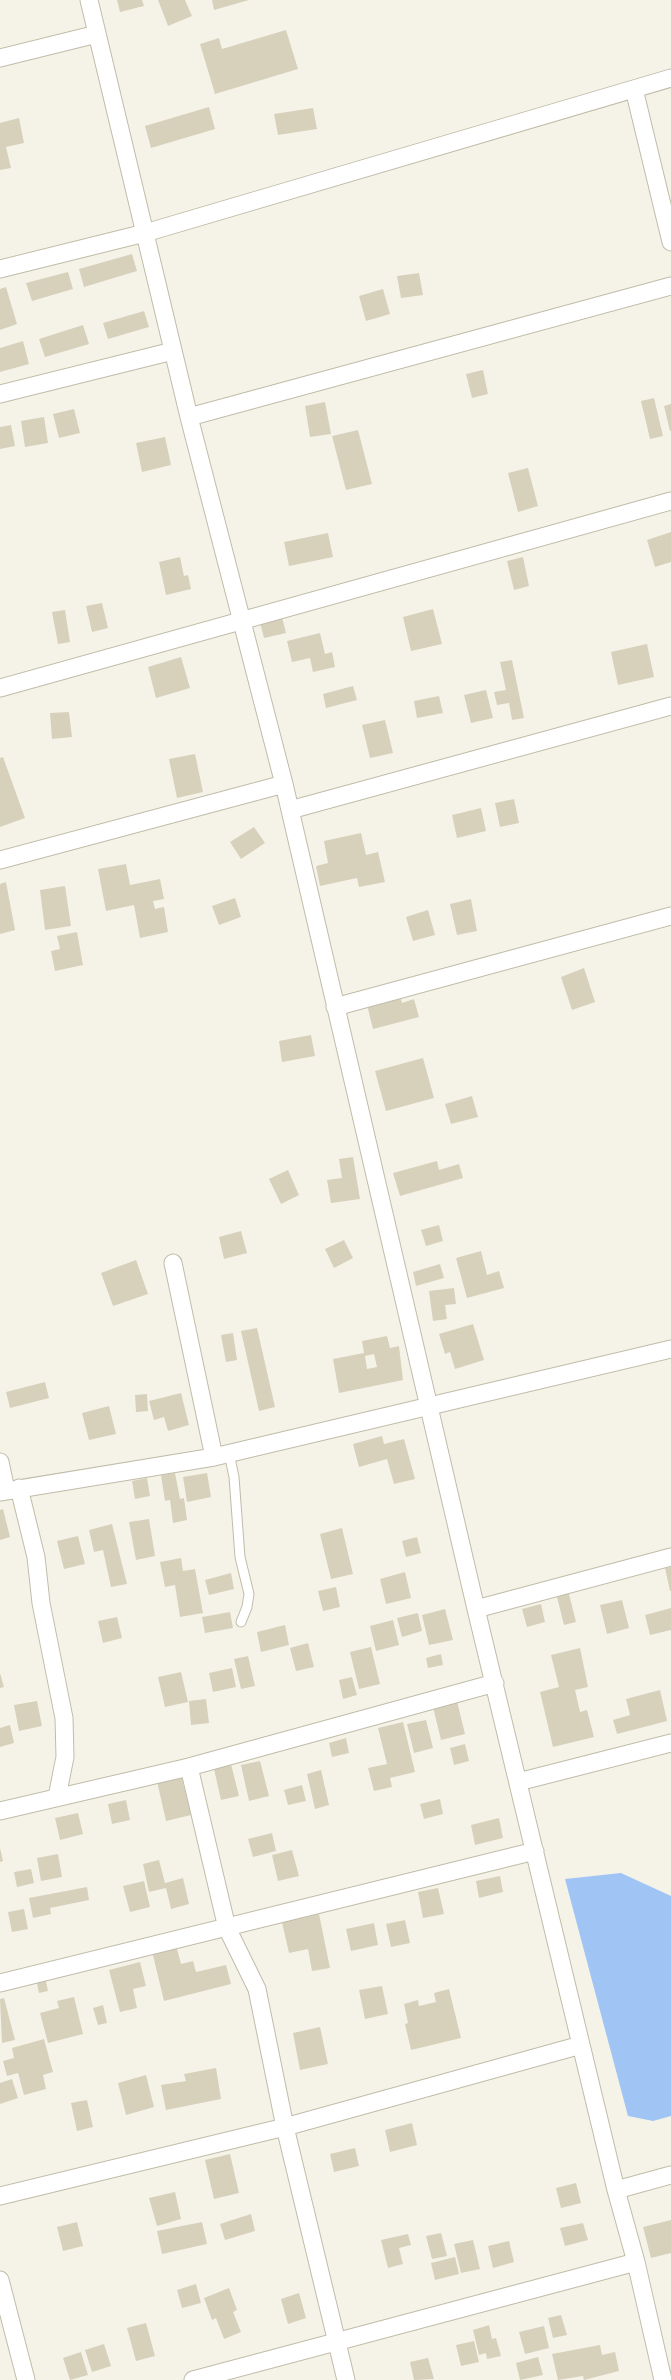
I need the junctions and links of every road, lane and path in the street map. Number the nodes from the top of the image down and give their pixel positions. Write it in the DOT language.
graph roads {
  1 [pos="89,0"];
  2 [pos="97,34"];
  3 [pos="0,58"];
  4 [pos="671,78"];
  5 [pos="634,89"];
  6 [pos="145,233"];
  7 [pos="671,242"];
  8 [pos="0,269"];
  9 [pos="671,286"];
  10 [pos="173,351"];
  11 [pos="0,394"];
  12 [pos="189,416"];
  13 [pos="671,501"];
  14 [pos="242,622"];
  15 [pos="0,688"];
  16 [pos="671,706"];
  17 [pos="284,784"];
  18 [pos="290,810"];
  19 [pos="0,860"];
  20 [pos="671,916"];
  21 [pos="335,1007"];
  22 [pos="173,1263"];
  23 [pos="671,1349"];
  24 [pos="429,1406"];
  25 [pos="221,1455"];
  26 [pos="0,1462"];
  27 [pos="8,1490"];
  28 [pos="671,1557"];
  29 [pos="476,1609"];
  30 [pos="241,1622"];
  31 [pos="495,1683"];
  32 [pos="671,1743"];
  33 [pos="189,1767"];
  34 [pos="518,1782"];
  35 [pos="57,1797"];
  36 [pos="0,1811"];
  37 [pos="535,1851"];
  38 [pos="227,1928"];
  39 [pos="0,1983"];
  40 [pos="581,2045"];
  41 [pos="285,2127"];
  42 [pos="671,2175"];
  43 [pos="616,2190"];
  44 [pos="0,2196"];
  45 [pos="636,2262"];
  46 [pos="0,2280"];
  47 [pos="337,2342"];
  48 [pos="26,2380"];
  49 [pos="193,2380"];
  50 [pos="346,2380"];
  51 [pos="663,2380"];
  1 -- 2 [label="street"];
  2 -- 3 [label="street"];
  2 -- 6 [label="street"];
  4 -- 5 [label="street"];
  5 -- 6 [label="street"];
  5 -- 7 [label="street"];
  6 -- 8 [label="street"];
  6 -- 10 [label="street"];
  9 -- 12 [label="street"];
  10 -- 11 [label="street"];
  10 -- 12 [label="street"];
  12 -- 14 [label="street"];
  13 -- 14 [label="street"];
  14 -- 15 [label="street"];
  14 -- 17 [label="street"];
  16 -- 18 [label="street"];
  17 -- 18 [label="street"];
  17 -- 19 [label="street"];
  18 -- 21 [label="street"];
  20 -- 21 [label="street"];
  21 -- 24 [label="street"];
  22 -- 25 [label="street"];
  23 -- 24 [label="street"];
  24 -- 25 [label="street"];
  24 -- 29 [label="street"];
  25 -- 27 [label="street"];
  25 -- 30 [label="lane"];
  26 -- 27 [label="street"];
  27 -- 35 [label="street"];
  28 -- 29 [label="street"];
  29 -- 31 [label="street"];
  31 -- 33 [label="street"];
  31 -- 34 [label="street"];
  32 -- 34 [label="street"];
  33 -- 35 [label="street"];
  33 -- 38 [label="street"];
  34 -- 37 [label="street"];
  35 -- 36 [label="street"];
  37 -- 38 [label="street"];
  37 -- 40 [label="street"];
  38 -- 39 [label="street"];
  38 -- 41 [label="street"];
  40 -- 41 [label="street"];
  40 -- 43 [label="street"];
  41 -- 44 [label="street"];
  41 -- 47 [label="street"];
  42 -- 43 [label="street"];
  43 -- 45 [label="street"];
  45 -- 47 [label="street"];
  45 -- 51 [label="street"];
  46 -- 48 [label="street"];
  47 -- 49 [label="street"];
  47 -- 50 [label="street"];
}
